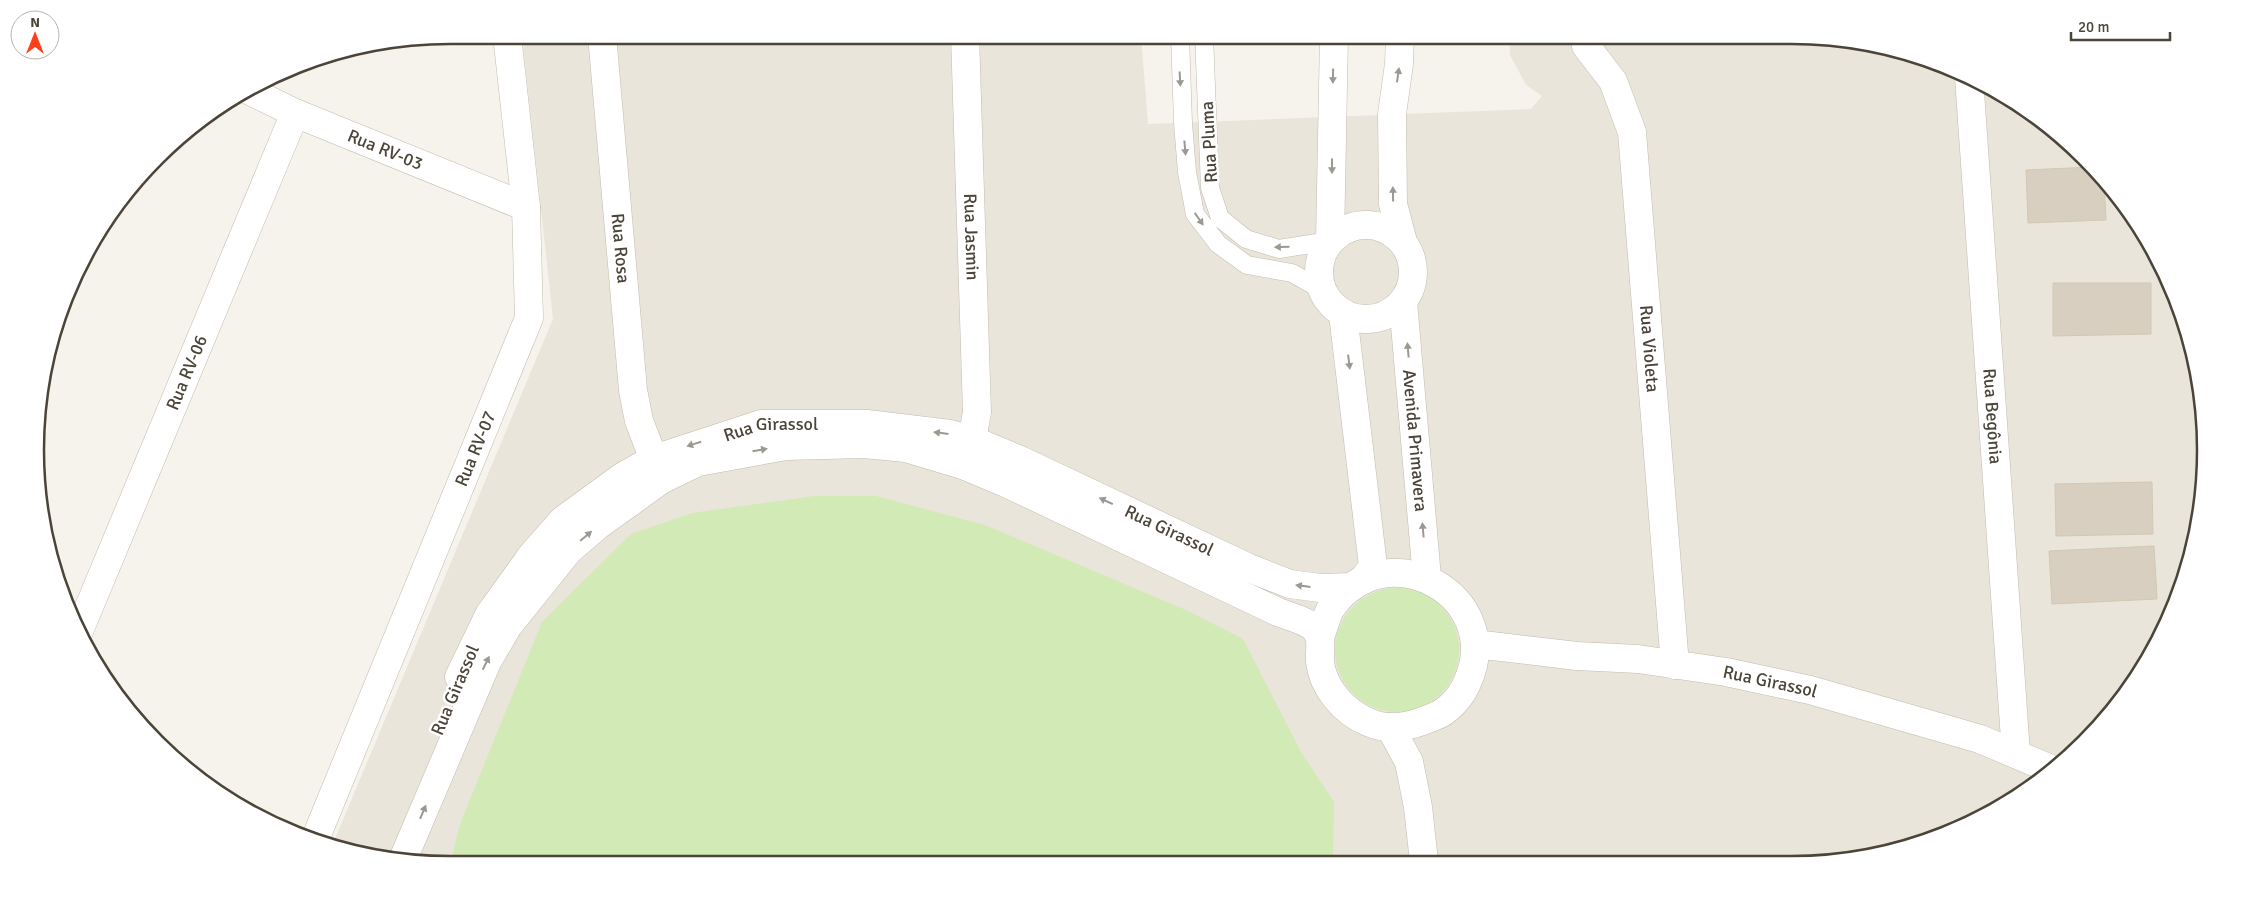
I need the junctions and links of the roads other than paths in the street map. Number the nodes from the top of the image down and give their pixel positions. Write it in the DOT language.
graph roads {
  1 [pos="508,44"];
  2 [pos="603,44"];
  3 [pos="965,44"];
  4 [pos="1180,44"];
  5 [pos="1204,44"];
  6 [pos="1334,44"];
  7 [pos="1400,44"];
  8 [pos="1586,46"];
  9 [pos="1970,85"];
  10 [pos="255,94"];
  11 [pos="295,113"];
  12 [pos="526,207"];
  13 [pos="1330,241"];
  14 [pos="1403,242"];
  15 [pos="1322,290"];
  16 [pos="1403,302"];
  17 [pos="1343,314"];
  18 [pos="968,452"];
  19 [pos="657,469"];
  20 [pos="1428,578"];
  21 [pos="1357,584"];
  22 [pos="82,621"];
  23 [pos="1320,637"];
  24 [pos="1475,644"];
  25 [pos="1674,665"];
  26 [pos="1390,727"];
  27 [pos="2016,754"];
  28 [pos="2045,767"];
  29 [pos="317,834"];
  30 [pos="386,851"];
  31 [pos="405,854"];
  32 [pos="1423,856"];
  1 -- 12 [label="street, Rua RV-07"];
  2 -- 19 [label="street, Rua Rosa"];
  3 -- 18 [label="street, Rua Jasmin"];
  4 -- 15 [label="lane, Rua Pluma, one-way"];
  13 -- 5 [label="lane, Rua Pluma, one-way"];
  6 -- 13 [label="street, one-way"];
  14 -- 7 [label="street, Avenida Primavera, one-way"];
  8 -- 25 [label="street, Rua Violeta"];
  9 -- 27 [label="street, Rua Begônia"];
  10 -- 11 [label="street, Rua RV-03"];
  11 -- 12 [label="street, Rua RV-03"];
  11 -- 22 [label="street, Rua RV-06"];
  12 -- 29 [label="street, Rua RV-07"];
  13 -- 14 [label="street"];
  13 -- 15 [label="street"];
  14 -- 16 [label="street, Avenida Primavera"];
  15 -- 17 [label="street"];
  16 -- 17 [label="street"];
  20 -- 16 [label="street, Avenida Primavera, one-way"];
  17 -- 21 [label="street, one-way"];
  18 -- 19 [label="street, Rua Girassol"];
  21 -- 18 [label="street, Rua Girassol, one-way"];
  18 -- 23 [label="street, Rua Girassol"];
  19 -- 30 [label="street, Rua Girassol"];
  31 -- 19 [label="street, Rua Girassol, one-way"];
  20 -- 21 [label="street, Rua Girassol"];
  20 -- 24 [label="street, Rua Girassol"];
  21 -- 23 [label="street, Rua Girassol"];
  23 -- 26 [label="street, Rua Girassol"];
  24 -- 25 [label="street, Rua Girassol"];
  24 -- 26 [label="street, Rua Girassol"];
  25 -- 27 [label="street, Rua Girassol"];
  26 -- 32 [label="street"];
  27 -- 28 [label="street, Rua Girassol"];
}
